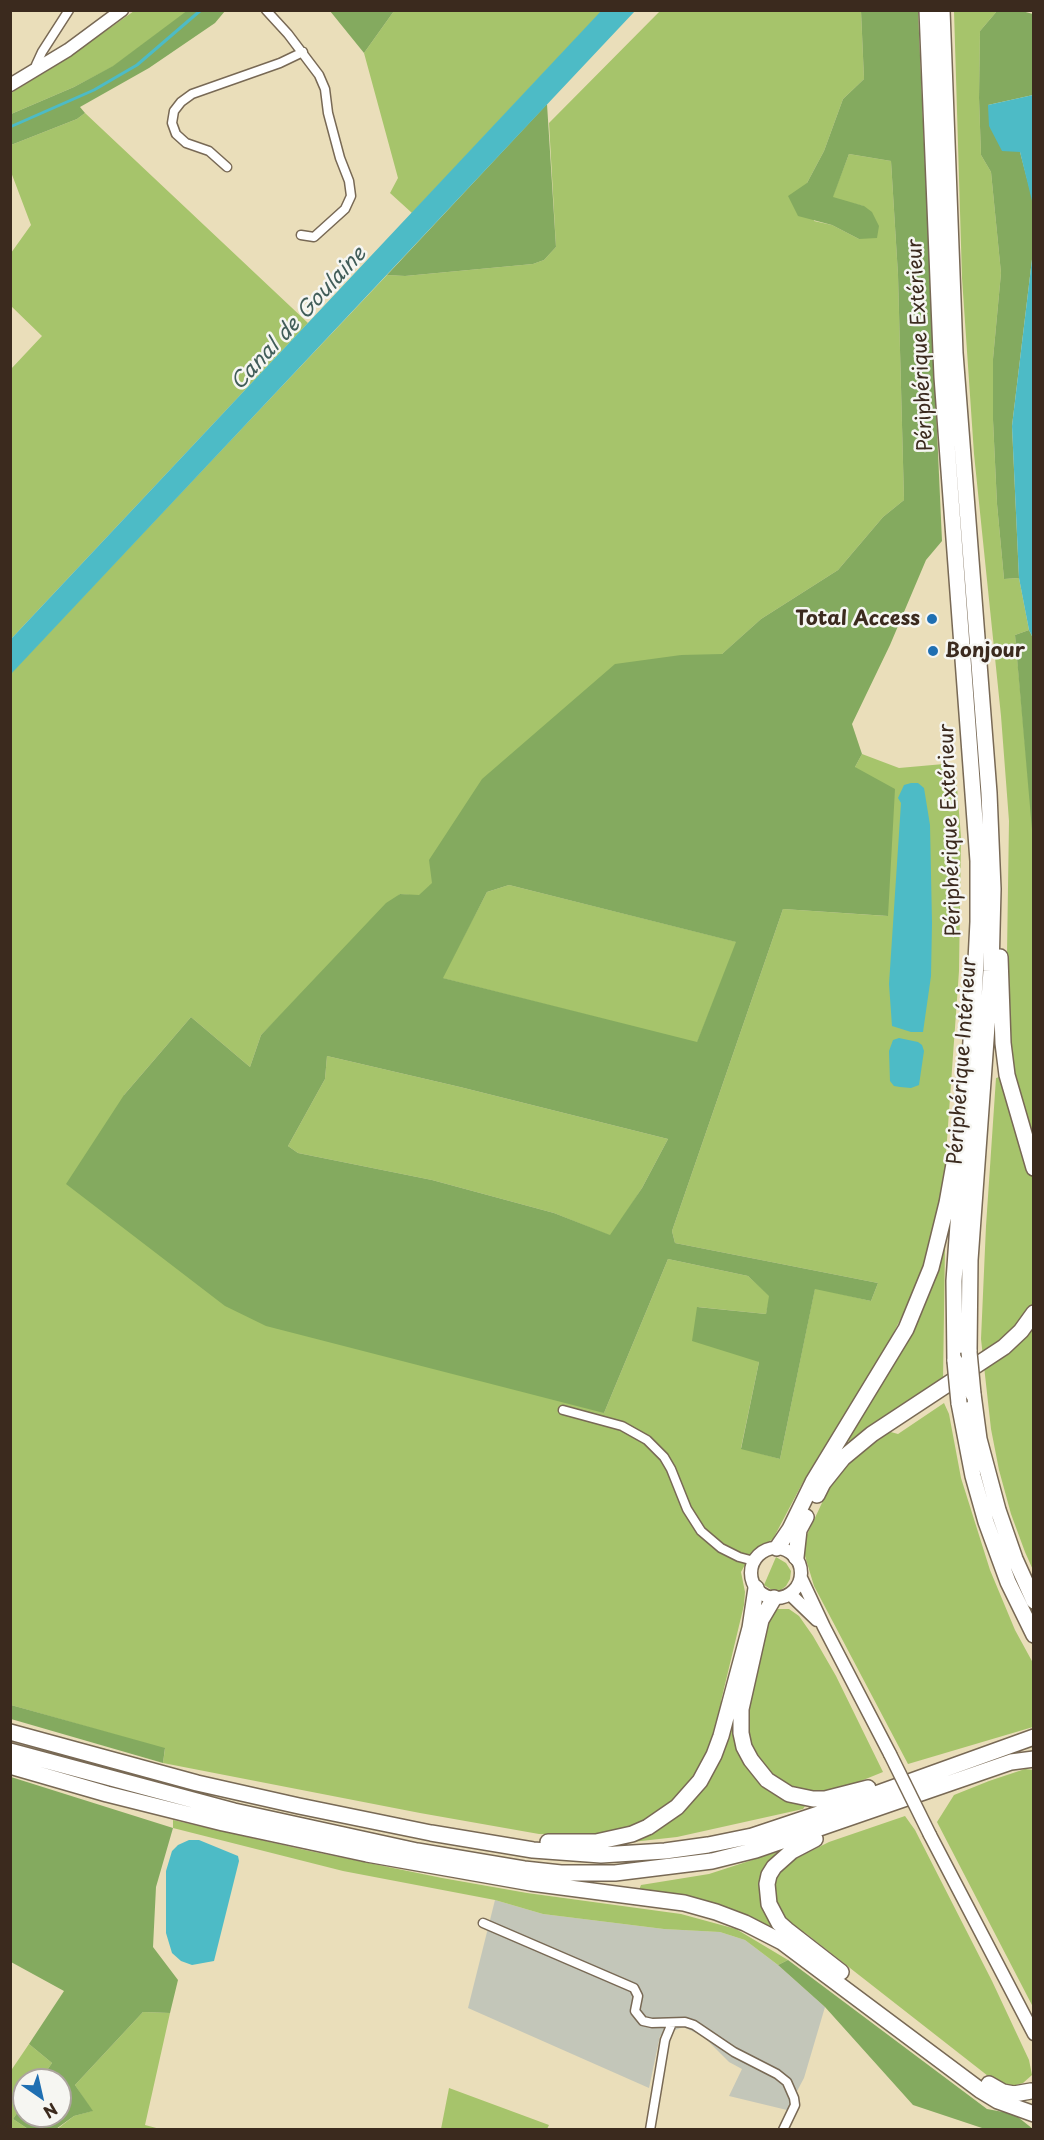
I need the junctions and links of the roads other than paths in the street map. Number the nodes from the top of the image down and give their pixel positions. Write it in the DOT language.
graph roads {
  1 [pos="69,10"];
  2 [pos="122,10"];
  3 [pos="266,10"];
  4 [pos="927,10"];
  5 [pos="942,10"];
  6 [pos="303,52"];
  7 [pos="38,70"];
  8 [pos="10,85"];
  9 [pos="227,167"];
  10 [pos="301,235"];
  11 [pos="993,921"];
  12 [pos="968,1098"];
  13 [pos="1034,1168"];
  14 [pos="1034,1313"];
  15 [pos="563,1410"];
  16 [pos="777,1548"];
  17 [pos="796,1557"];
  18 [pos="754,1561"];
  19 [pos="801,1578"];
  20 [pos="756,1588"];
  21 [pos="790,1594"];
  22 [pos="774,1598"];
  23 [pos="1034,1601"];
  24 [pos="824,1627"];
  25 [pos="1034,1635"];
  26 [pos="10,1732"];
  27 [pos="1034,1737"];
  28 [pos="10,1751"];
  29 [pos="1034,1759"];
  30 [pos="10,1766"];
  31 [pos="932,1773"];
  32 [pos="925,1792"];
  33 [pos="494,1843"];
  34 [pos="483,1923"];
  35 [pos="672,2022"];
  36 [pos="1032,2031"];
  37 [pos="1034,2044"];
  38 [pos="1032,2089"];
  39 [pos="1034,2113"];
  40 [pos="650,2130"];
  41 [pos="783,2130"];
  1 -- 7 [label="street"];
  2 -- 7 [label="main road"];
  3 -- 6 [label="street"];
  4 -- 12 [label="highway, Périphérique Extérieur"];
  5 -- 11 [label="highway, Périphérique Intérieur"];
  6 -- 9 [label="street"];
  6 -- 10 [label="street"];
  7 -- 8 [label="main road"];
  11 -- 13 [label="highway"];
  11 -- 23 [label="highway, Périphérique Intérieur, bridge"];
  12 -- 16 [label="highway"];
  12 -- 25 [label="highway, Périphérique Extérieur, bridge"];
  14 -- 17 [label="highway"];
  15 -- 18 [label="street"];
  16 -- 17 [label="main road"];
  16 -- 18 [label="main road"];
  17 -- 19 [label="main road"];
  18 -- 20 [label="main road"];
  19 -- 21 [label="main road"];
  19 -- 24 [label="main road"];
  20 -- 22 [label="main road"];
  20 -- 33 [label="highway"];
  21 -- 22 [label="main road"];
  21 -- 24 [label="main road"];
  22 -- 31 [label="highway"];
  24 -- 36 [label="main road, bridge"];
  26 -- 33 [label="highway"];
  27 -- 31 [label="highway"];
  28 -- 32 [label="highway"];
  29 -- 32 [label="highway"];
  30 -- 39 [label="highway"];
  31 -- 33 [label="highway"];
  32 -- 38 [label="highway"];
  34 -- 35 [label="street"];
  35 -- 40 [label="street"];
  35 -- 41 [label="street"];
  36 -- 37 [label="main road"];
  38 -- 39 [label="main road"];
}
